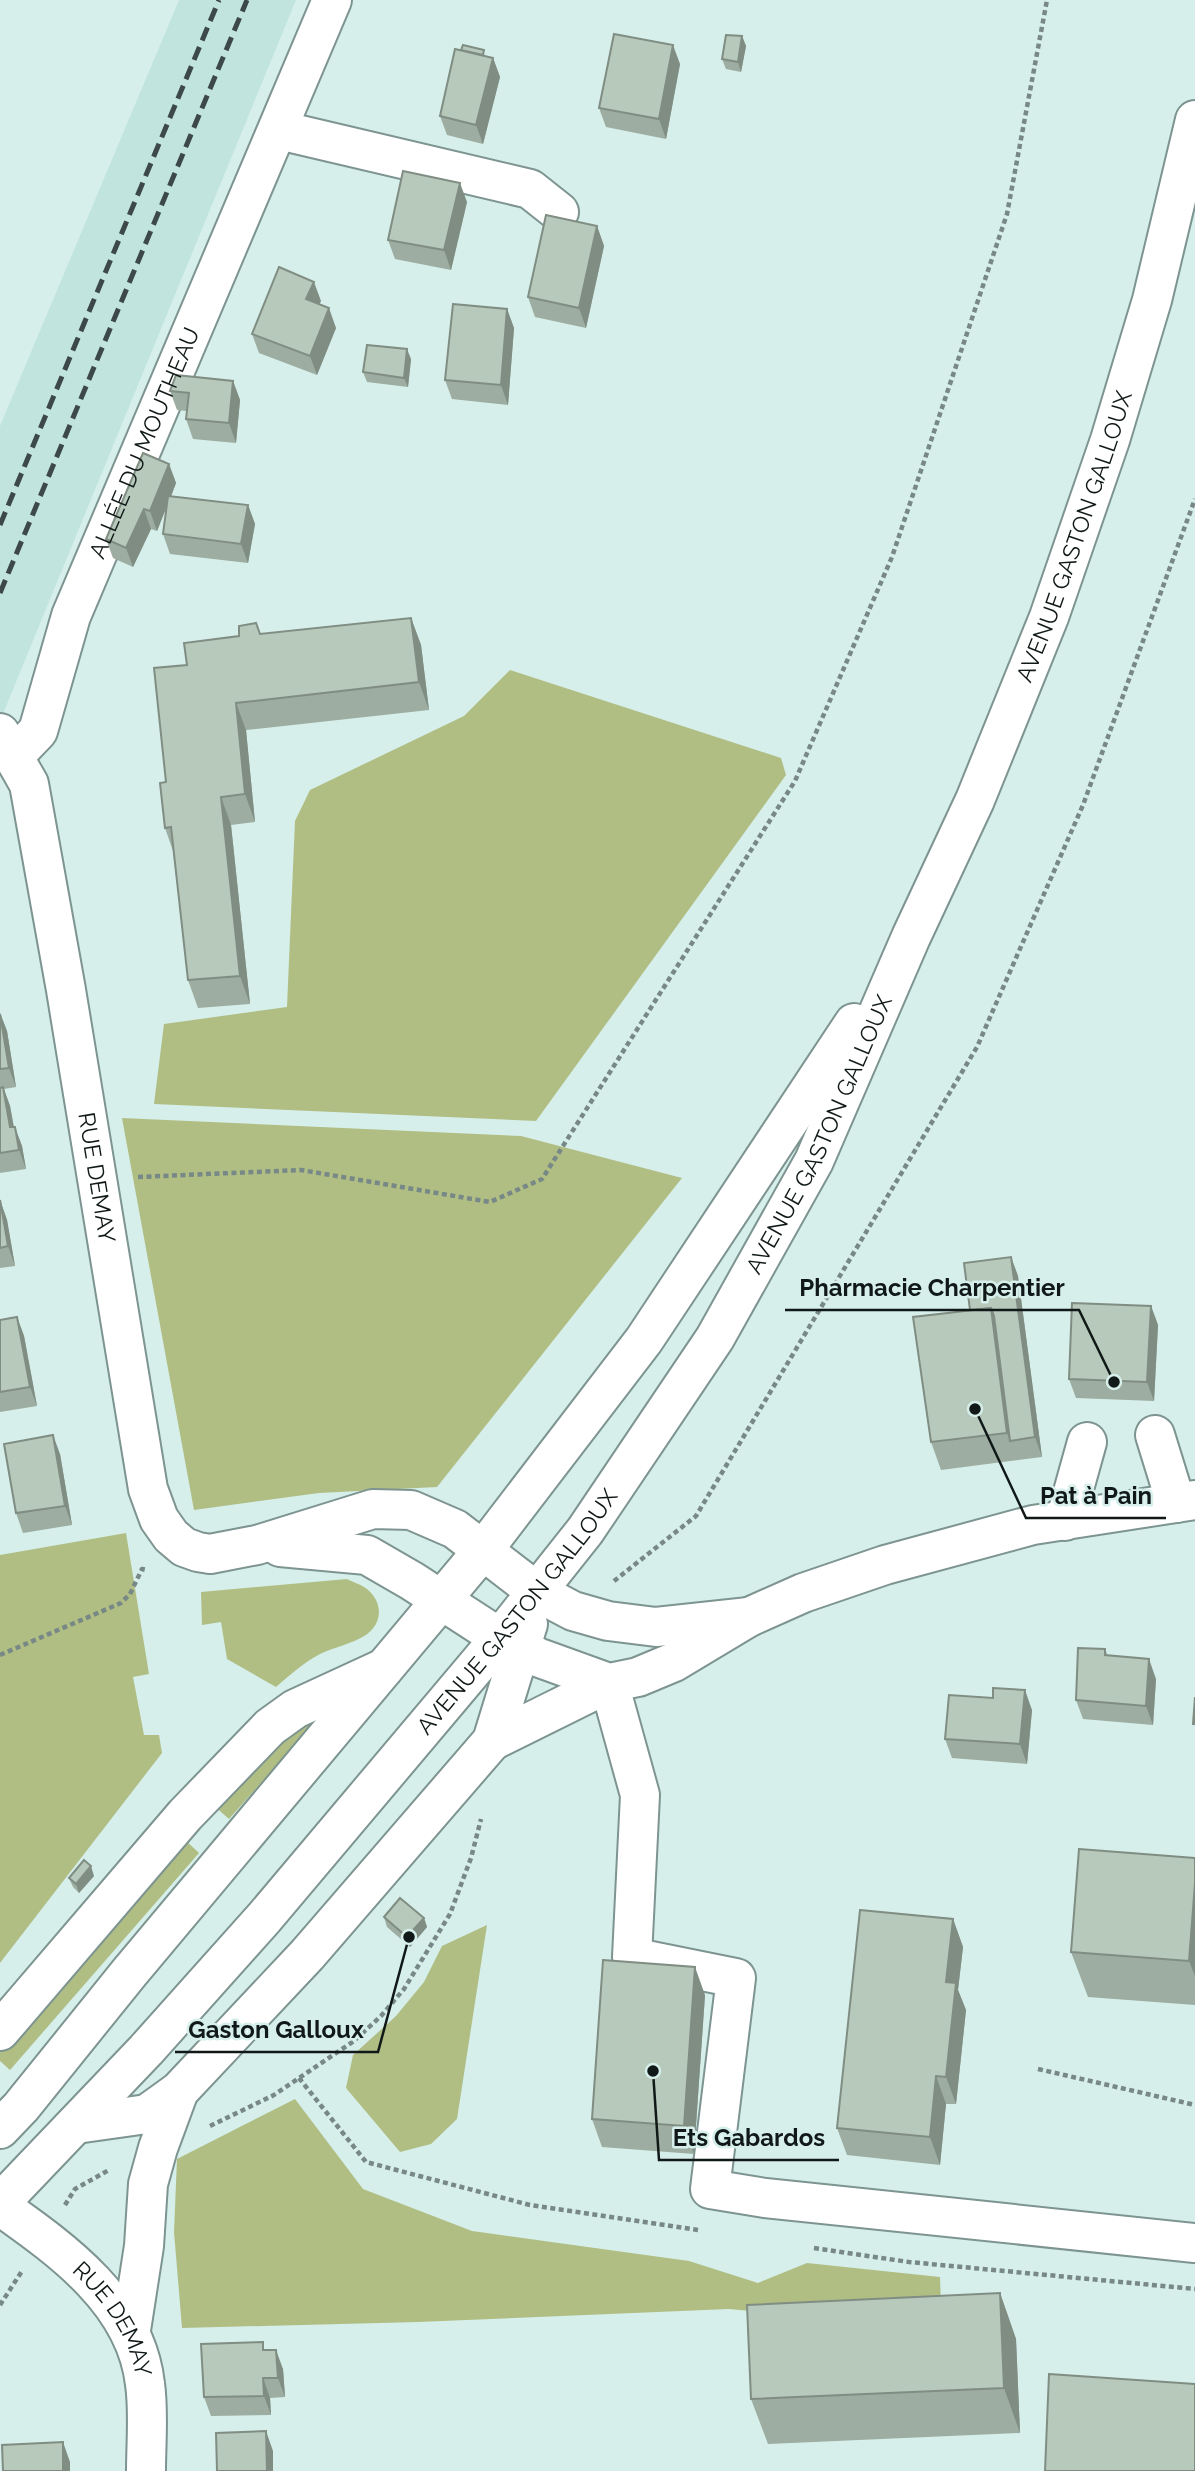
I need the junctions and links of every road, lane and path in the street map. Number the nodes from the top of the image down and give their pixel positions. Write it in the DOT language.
graph roads {
  1 [pos="332,0"];
  2 [pos="1047,0"];
  3 [pos="1195,120"];
  4 [pos="279,130"];
  5 [pos="559,212"];
  6 [pos="1195,499"];
  7 [pos="7,744"];
  8 [pos="911,937"];
  9 [pos="98,1180"];
  10 [pos="1155,1435"];
  11 [pos="1087,1442"];
  12 [pos="1185,1501"];
  13 [pos="1065,1521"];
  14 [pos="257,1545"];
  15 [pos="484,1549"];
  16 [pos="142,1569"];
  17 [pos="624,1573"];
  18 [pos="537,1592"];
  19 [pos="440,1601"];
  20 [pos="749,1617"];
  21 [pos="511,1644"];
  22 [pos="0,1655"];
  23 [pos="384,1668"];
  24 [pos="609,1683"];
  25 [pos="492,1741"];
  26 [pos="483,1810"];
  27 [pos="0,2031"];
  28 [pos="1038,2069"];
  29 [pos="179,2091"];
  30 [pos="1195,2105"];
  31 [pos="76,2124"];
  32 [pos="206,2128"];
  33 [pos="0,2129"];
  34 [pos="0,2204"];
  35 [pos="1195,2244"];
  36 [pos="13,2286"];
  37 [pos="0,2305"];
  38 [pos="131,2330"];
  39 [pos="146,2471"];
  1 -- 4 [label="main road, ALLÉE DU MOUTHEAU"];
  2 -- 9 [label="path"];
  3 -- 8 [label="main road, AVENUE GASTON GALLOUX"];
  4 -- 5 [label="main road"];
  4 -- 7 [label="main road, ALLÉE DU MOUTHEAU"];
  6 -- 17 [label="path"];
  7 -- 9 [label="main road, RUE DEMAY"];
  8 -- 15 [label="main road, AVENUE GASTON GALLOUX"];
  8 -- 18 [label="main road, AVENUE GASTON GALLOUX"];
  9 -- 14 [label="main road, RUE DEMAY"];
  10 -- 12 [label="main road"];
  11 -- 13 [label="main road"];
  12 -- 13 [label="main road"];
  13 -- 20 [label="main road"];
  14 -- 15 [label="main road, RUE DEMAY"];
  14 -- 19 [label="main road, RUE DEMAY"];
  15 -- 18 [label="main road, RUE DEMAY"];
  15 -- 19 [label="main road, AVENUE GASTON GALLOUX"];
  16 -- 22 [label="path"];
  18 -- 20 [label="main road, RUE DEMAY"];
  18 -- 21 [label="main road, AVENUE GASTON GALLOUX"];
  19 -- 21 [label="main road, RUE DEMAY"];
  19 -- 23 [label="main road, AVENUE GASTON GALLOUX"];
  20 -- 24 [label="main road"];
  21 -- 24 [label="main road, RUE DEMAY"];
  21 -- 25 [label="main road"];
  21 -- 31 [label="main road, AVENUE GASTON GALLOUX"];
  23 -- 27 [label="main road"];
  23 -- 33 [label="main road, AVENUE GASTON GALLOUX"];
  24 -- 25 [label="main road"];
  24 -- 35 [label="main road"];
  25 -- 29 [label="main road"];
  26 -- 32 [label="path"];
  28 -- 30 [label="path"];
  29 -- 31 [label="main road"];
  29 -- 38 [label="main road"];
  31 -- 34 [label="main road, AVENUE GASTON GALLOUX"];
  34 -- 38 [label="main road, RUE DEMAY"];
  36 -- 37 [label="path"];
  38 -- 39 [label="main road, RUE DEMAY"];
}
